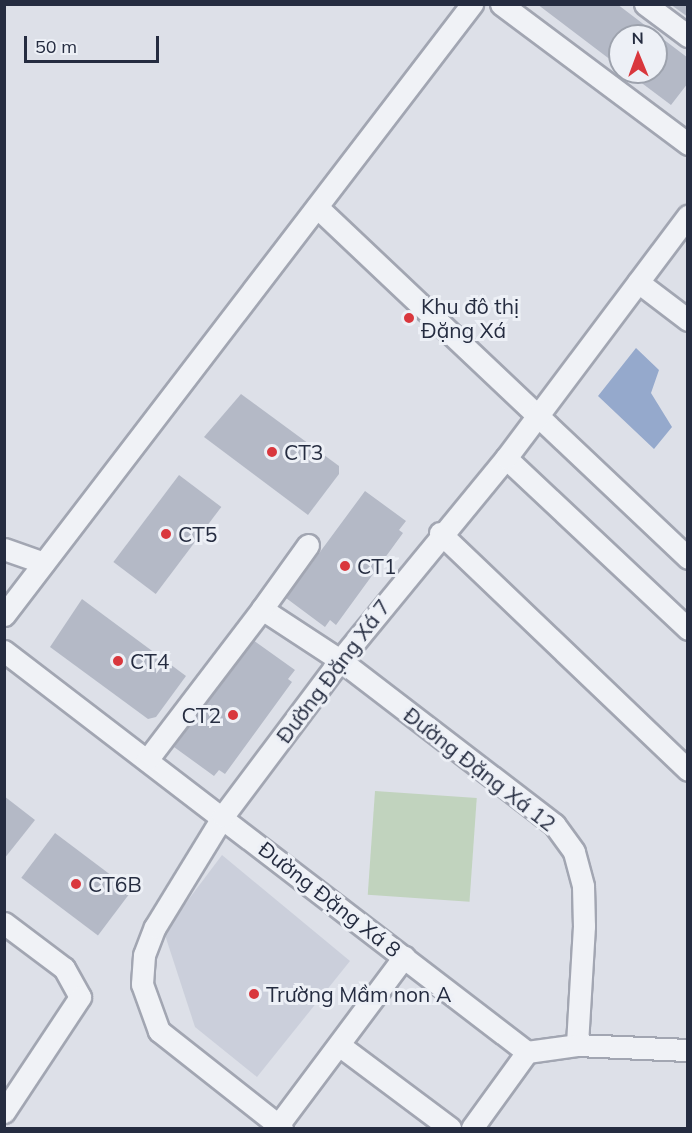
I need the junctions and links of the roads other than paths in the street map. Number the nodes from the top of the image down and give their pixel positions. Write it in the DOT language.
graph roads {
  1 [pos="472,4"];
  2 [pos="501,4"];
  3 [pos="645,4"];
  4 [pos="687,36"];
  5 [pos="687,144"];
  6 [pos="317,207"];
  7 [pos="687,216"];
  8 [pos="638,282"];
  9 [pos="687,320"];
  10 [pos="537,416"];
  11 [pos="506,458"];
  12 [pos="440,533"];
  13 [pos="308,546"];
  14 [pos="4,549"];
  15 [pos="687,558"];
  16 [pos="44,563"];
  17 [pos="262,609"];
  18 [pos="4,615"];
  19 [pos="687,629"];
  20 [pos="4,651"];
  21 [pos="340,660"];
  22 [pos="147,760"];
  23 [pos="687,770"];
  24 [pos="224,816"];
  25 [pos="4,923"];
  26 [pos="404,957"];
  27 [pos="339,1045"];
  28 [pos="576,1045"];
  29 [pos="687,1050"];
  30 [pos="527,1052"];
  31 [pos="4,1112"];
  32 [pos="279,1128"];
  33 [pos="450,1128"];
  34 [pos="472,1128"];
  1 -- 6 [label="street"];
  2 -- 5 [label="street"];
  3 -- 4 [label="street"];
  6 -- 10 [label="street"];
  6 -- 16 [label="street"];
  7 -- 8 [label="street, Đường Đặng Xá 7"];
  8 -- 9 [label="street"];
  8 -- 10 [label="street, Đường Đặng Xá 7"];
  10 -- 11 [label="street, Đường Đặng Xá 7"];
  10 -- 15 [label="street"];
  11 -- 12 [label="street, Đường Đặng Xá 7"];
  11 -- 19 [label="street"];
  12 -- 21 [label="street, Đường Đặng Xá 7"];
  12 -- 23 [label="street"];
  13 -- 17 [label="street"];
  14 -- 16 [label="street"];
  16 -- 18 [label="street"];
  17 -- 21 [label="street, Đường Đặng Xá 12"];
  17 -- 22 [label="street"];
  20 -- 22 [label="street, Đường Đặng Xá 8"];
  21 -- 24 [label="street, Đường Đặng Xá 7"];
  21 -- 28 [label="street, Đường Đặng Xá 12"];
  22 -- 24 [label="street, Đường Đặng Xá 8"];
  24 -- 26 [label="street, Đường Đặng Xá 8"];
  24 -- 32 [label="street, Đường Đặng Xá 7"];
  25 -- 31 [label="street"];
  26 -- 27 [label="street"];
  26 -- 30 [label="street, Đường Đặng Xá 8"];
  27 -- 32 [label="street"];
  27 -- 33 [label="street"];
  28 -- 29 [label="street"];
  28 -- 30 [label="street"];
  30 -- 34 [label="street"];
}
